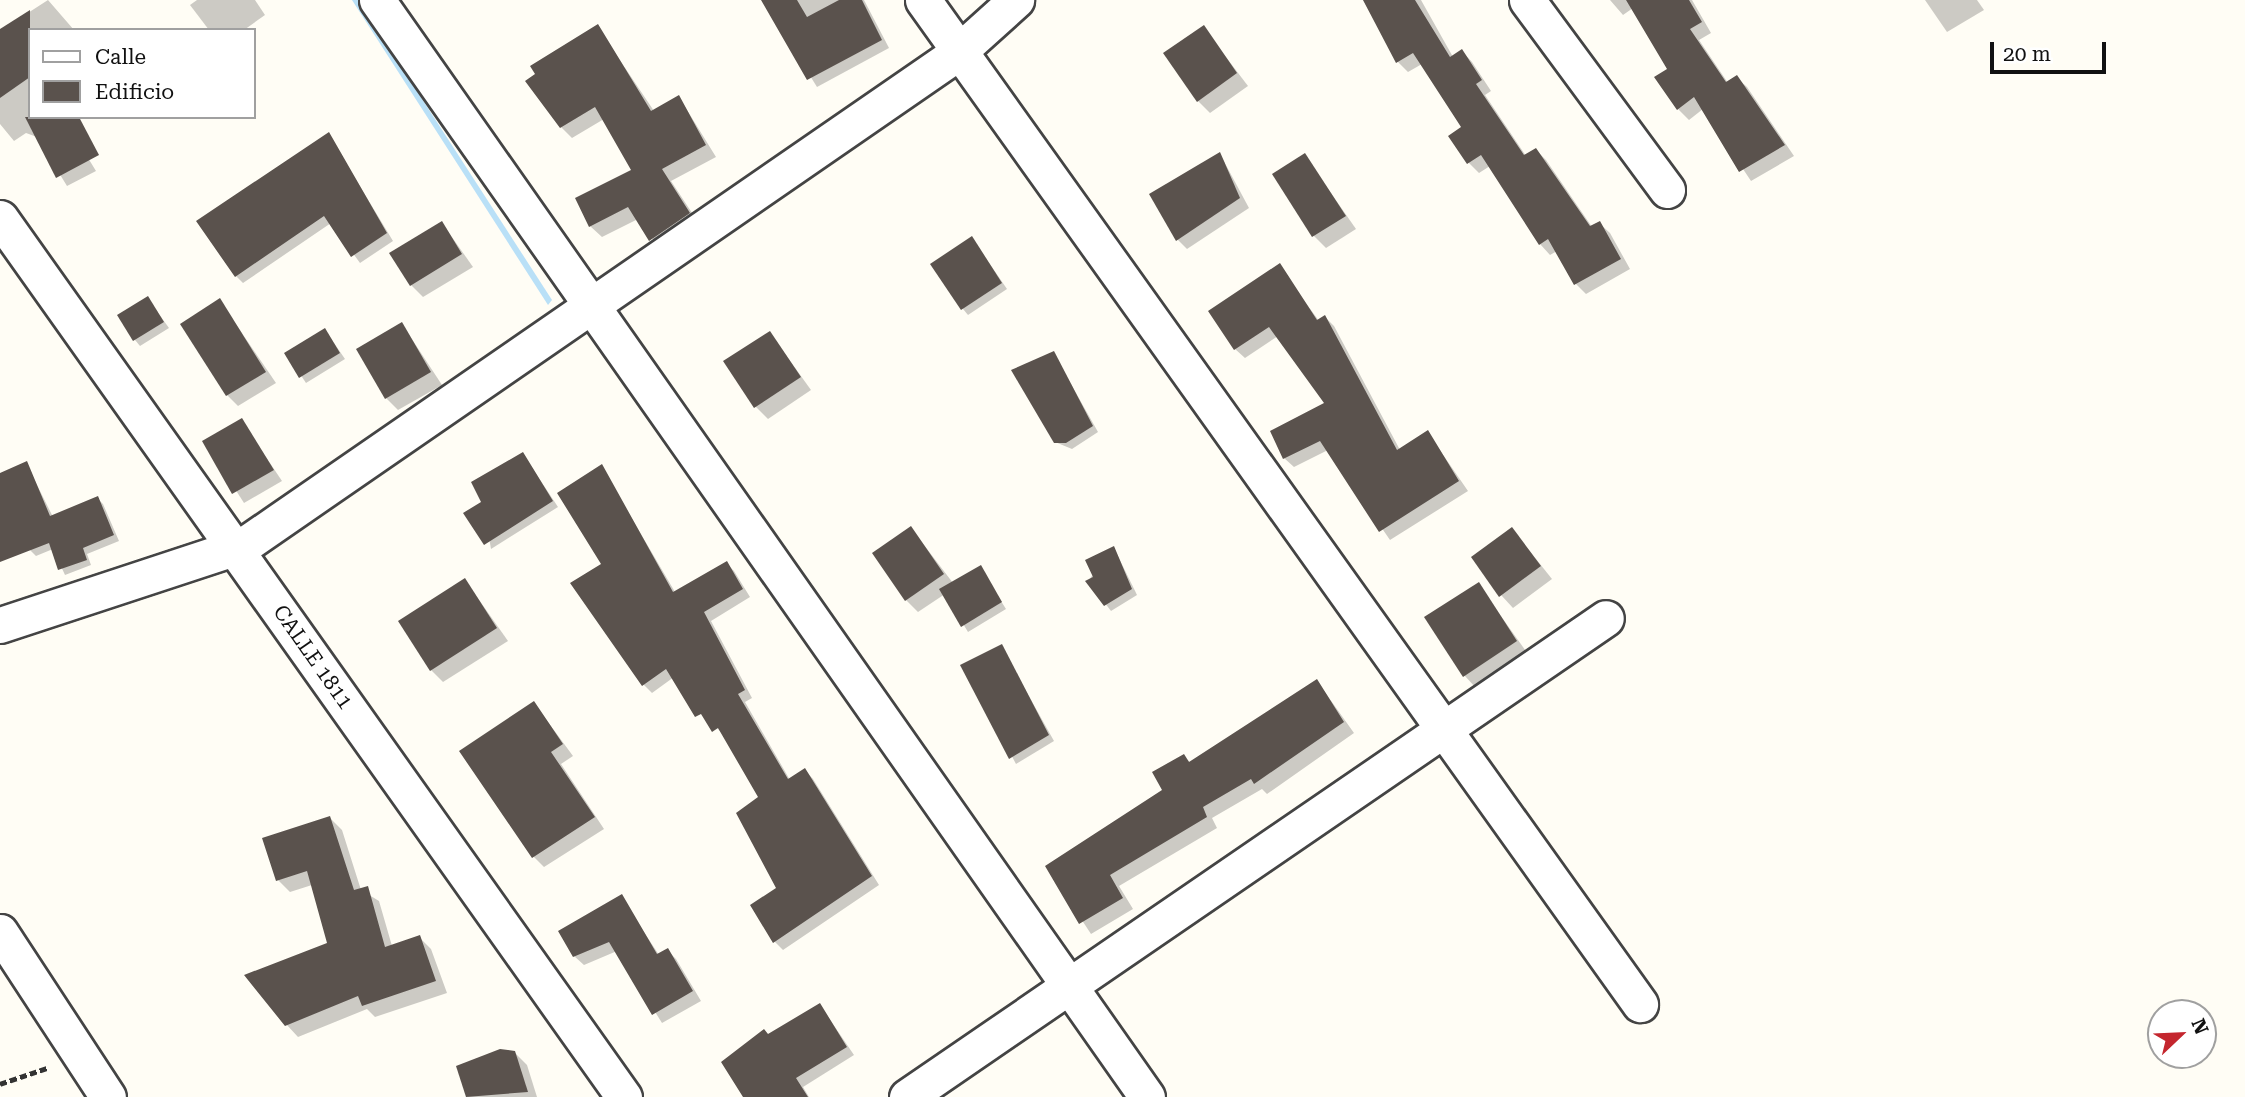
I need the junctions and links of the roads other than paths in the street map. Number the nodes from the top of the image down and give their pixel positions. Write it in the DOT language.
graph roads {
  1 [pos="377,0"];
  2 [pos="923,0"];
  3 [pos="1016,0"];
  4 [pos="1527,0"];
  5 [pos="956,54"];
  6 [pos="1667,190"];
  7 [pos="0,218"];
  8 [pos="596,305"];
  9 [pos="235,548"];
  10 [pos="1606,618"];
  11 [pos="0,625"];
  12 [pos="1443,730"];
  13 [pos="0,932"];
  14 [pos="1069,986"];
  15 [pos="1640,1004"];
  16 [pos="108,1097"];
  17 [pos="624,1097"];
  18 [pos="907,1097"];
  19 [pos="1147,1097"];
  1 -- 8 [label="street"];
  2 -- 5 [label="street"];
  3 -- 5 [label="street"];
  4 -- 6 [label="street"];
  5 -- 8 [label="street"];
  5 -- 12 [label="street"];
  7 -- 9 [label="street, CALLE 1811"];
  8 -- 9 [label="street"];
  8 -- 14 [label="street"];
  9 -- 11 [label="street"];
  9 -- 17 [label="street, CALLE 1811"];
  10 -- 12 [label="street"];
  12 -- 14 [label="street"];
  12 -- 15 [label="street"];
  13 -- 16 [label="street"];
  14 -- 18 [label="street"];
  14 -- 19 [label="street"];
}
